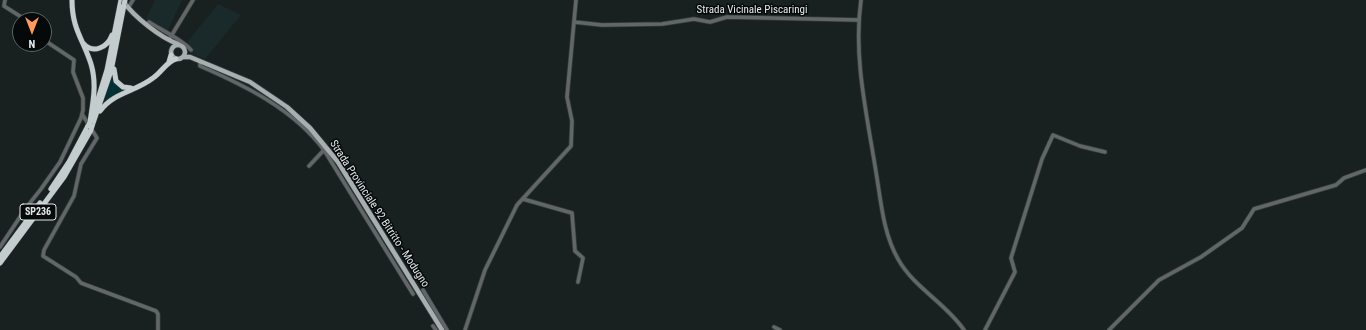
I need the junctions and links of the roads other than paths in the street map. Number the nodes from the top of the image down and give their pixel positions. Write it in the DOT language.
graph roads {
  1 [pos="5,0"];
  2 [pos="72,0"];
  3 [pos="133,0"];
  4 [pos="193,0"];
  5 [pos="576,0"];
  6 [pos="861,0"];
  7 [pos="123,2"];
  8 [pos="13,12"];
  9 [pos="860,20"];
  10 [pos="574,22"];
  11 [pos="119,30"];
  12 [pos="77,34"];
  13 [pos="170,39"];
  14 [pos="178,44"];
  15 [pos="52,45"];
  16 [pos="191,50"];
  17 [pos="171,52"];
  18 [pos="185,52"];
  19 [pos="183,57"];
  20 [pos="190,57"];
  21 [pos="176,59"];
  22 [pos="200,61"];
  23 [pos="169,62"];
  24 [pos="134,88"];
  25 [pos="98,113"];
  26 [pos="82,114"];
  27 [pos="90,126"];
  28 [pos="324,150"];
  29 [pos="1105,152"];
  30 [pos="309,166"];
  31 [pos="1366,170"];
  32 [pos="521,200"];
  33 [pos="0,247"];
  34 [pos="390,252"];
  35 [pos="0,257"];
  36 [pos="0,264"];
  37 [pos="578,282"];
  38 [pos="424,290"];
  39 [pos="413,294"];
  40 [pos="433,326"];
  41 [pos="774,327"];
  42 [pos="158,330"];
  43 [pos="436,330"];
  44 [pos="442,330"];
  45 [pos="448,330"];
  46 [pos="464,330"];
  47 [pos="780,330"];
  48 [pos="964,330"];
  49 [pos="984,330"];
  50 [pos="1109,330"];
  1 -- 8 [label="street"];
  2 -- 12 [label="highway"];
  3 -- 7 [label="street"];
  4 -- 13 [label="street"];
  5 -- 10 [label="street"];
  6 -- 9 [label="street"];
  7 -- 11 [label="highway, SP236"];
  7 -- 12 [label="highway"];
  7 -- 13 [label="main road"];
  7 -- 27 [label="highway, SP236"];
  9 -- 10 [label="street, Strada Vicinale Piscaringi"];
  9 -- 48 [label="street"];
  10 -- 32 [label="street"];
  11 -- 24 [label="highway"];
  11 -- 25 [label="highway, SP236"];
  12 -- 27 [label="highway"];
  13 -- 14 [label="main road"];
  13 -- 16 [label="street"];
  13 -- 17 [label="main road"];
  14 -- 17 [label="main road"];
  14 -- 18 [label="main road"];
  15 -- 26 [label="street"];
  17 -- 21 [label="main road"];
  17 -- 23 [label="highway"];
  18 -- 19 [label="main road"];
  18 -- 20 [label="main road"];
  19 -- 20 [label="main road"];
  19 -- 21 [label="main road"];
  20 -- 22 [label="main road, Strada Provinciale 92 Bitritto - Modugno"];
  21 -- 23 [label="highway"];
  22 -- 28 [label="street"];
  22 -- 34 [label="main road, Strada Provinciale 92 Bitritto - Modugno"];
  23 -- 24 [label="highway"];
  24 -- 25 [label="highway"];
  25 -- 27 [label="highway, SP236"];
  26 -- 33 [label="street"];
  26 -- 42 [label="street"];
  27 -- 35 [label="highway, SP236"];
  27 -- 36 [label="highway, SP236"];
  28 -- 30 [label="street"];
  28 -- 34 [label="street"];
  29 -- 49 [label="street"];
  31 -- 50 [label="street"];
  32 -- 37 [label="street"];
  32 -- 46 [label="street"];
  34 -- 39 [label="street"];
  34 -- 44 [label="main road, Strada Provinciale 92 Bitritto - Modugno"];
  38 -- 45 [label="street"];
  40 -- 43 [label="street"];
  41 -- 47 [label="street"];
}
